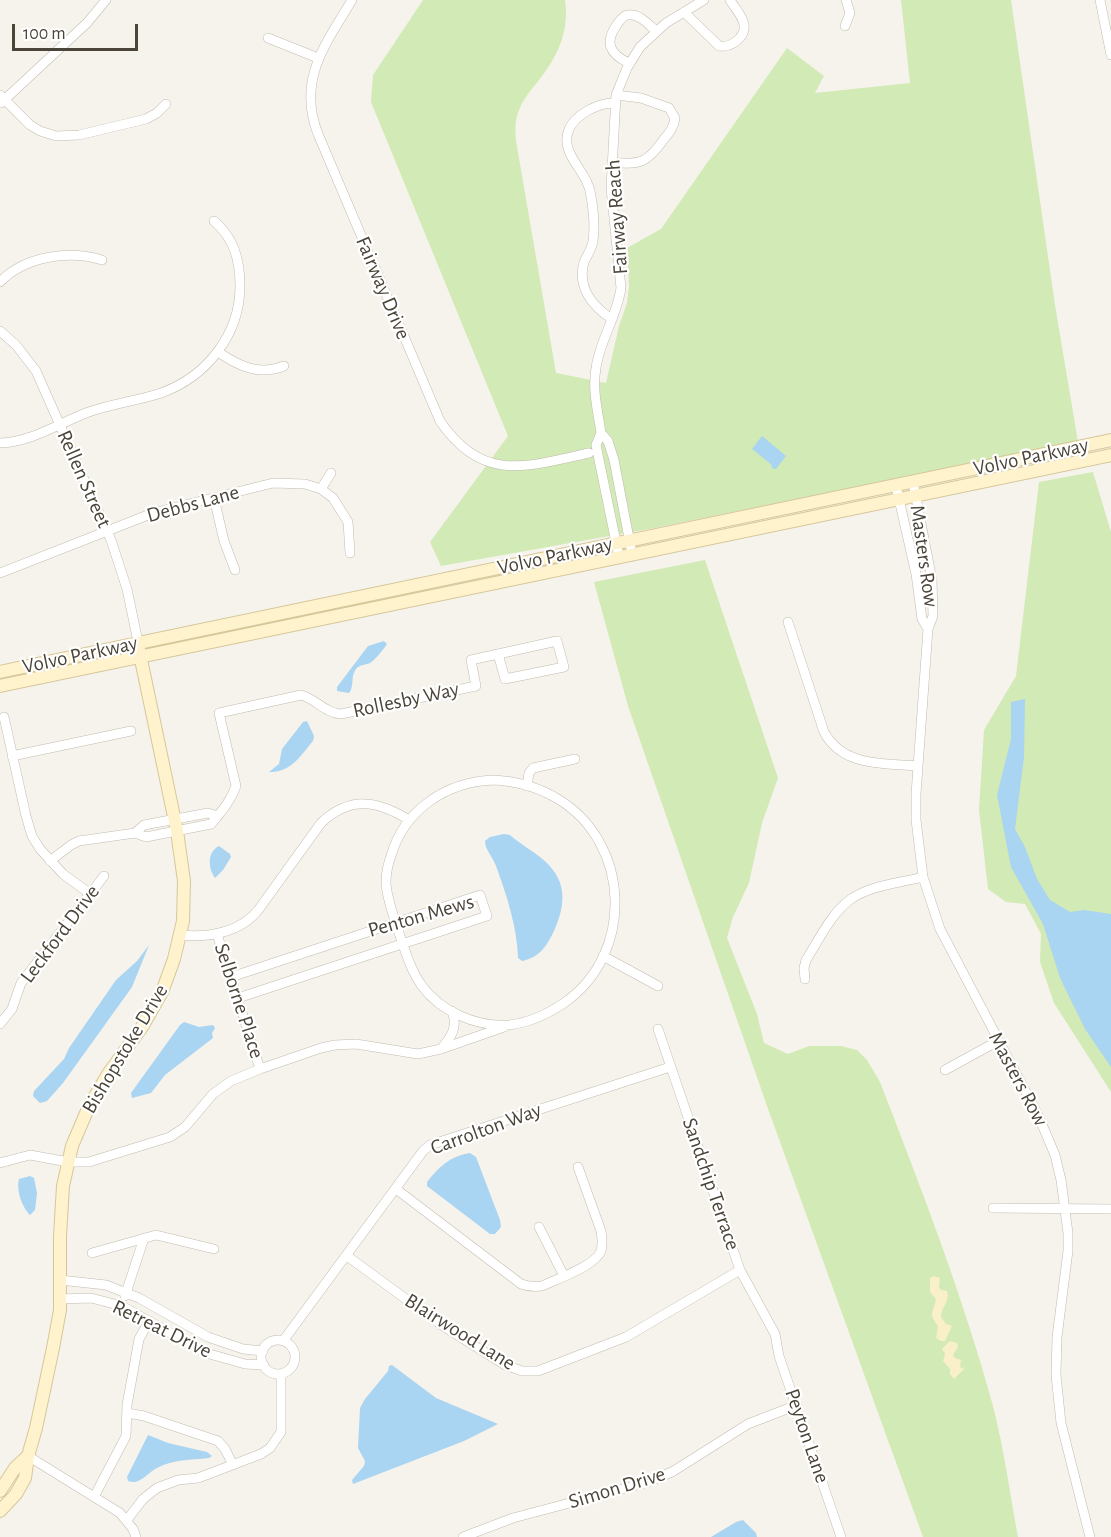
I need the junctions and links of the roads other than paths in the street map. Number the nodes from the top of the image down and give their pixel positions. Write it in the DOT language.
graph roads {
  1 [pos="106,0"];
  2 [pos="352,0"];
  3 [pos="704,0"];
  4 [pos="729,0"];
  5 [pos="846,0"];
  6 [pos="1100,0"];
  7 [pos="684,12"];
  8 [pos="845,26"];
  9 [pos="657,30"];
  10 [pos="268,38"];
  11 [pos="1111,55"];
  12 [pos="318,58"];
  13 [pos="629,63"];
  14 [pos="1,99"];
  15 [pos="616,99"];
  16 [pos="166,104"];
  17 [pos="612,162"];
  18 [pos="214,221"];
  19 [pos="102,260"];
  20 [pos="0,282"];
  21 [pos="612,319"];
  22 [pos="0,331"];
  23 [pos="218,352"];
  24 [pos="284,366"];
  25 [pos="60,424"];
  26 [pos="601,433"];
  27 [pos="1111,441"];
  28 [pos="0,442"];
  29 [pos="589,453"];
  30 [pos="1111,455"];
  31 [pos="331,473"];
  32 [pos="913,482"];
  33 [pos="896,486"];
  34 [pos="321,489"];
  35 [pos="916,496"];
  36 [pos="213,498"];
  37 [pos="900,499"];
  38 [pos="107,531"];
  39 [pos="629,540"];
  40 [pos="616,543"];
  41 [pos="350,553"];
  42 [pos="632,554"];
  43 [pos="619,557"];
  44 [pos="235,570"];
  45 [pos="0,573"];
  46 [pos="788,622"];
  47 [pos="928,629"];
  48 [pos="138,642"];
  49 [pos="498,654"];
  50 [pos="141,657"];
  51 [pos="0,672"];
  52 [pos="0,686"];
  53 [pos="4,717"];
  54 [pos="131,731"];
  55 [pos="12,756"];
  56 [pos="575,759"];
  57 [pos="918,766"];
  58 [pos="527,786"];
  59 [pos="409,820"];
  60 [pos="176,825"];
  61 [pos="50,861"];
  62 [pos="104,876"];
  63 [pos="923,877"];
  64 [pos="89,893"];
  65 [pos="396,922"];
  66 [pos="217,934"];
  67 [pos="179,935"];
  68 [pos="403,944"];
  69 [pos="603,956"];
  70 [pos="231,977"];
  71 [pos="805,979"];
  72 [pos="658,986"];
  73 [pos="238,998"];
  74 [pos="452,1011"];
  75 [pos="0,1024"];
  76 [pos="512,1025"];
  77 [pos="657,1029"];
  78 [pos="998,1041"];
  79 [pos="441,1049"];
  80 [pos="670,1067"];
  81 [pos="261,1069"];
  82 [pos="945,1070"];
  83 [pos="68,1162"];
  84 [pos="0,1163"];
  85 [pos="578,1167"];
  86 [pos="396,1189"];
  87 [pos="993,1208"];
  88 [pos="1065,1208"];
  89 [pos="1111,1209"];
  90 [pos="538,1227"];
  91 [pos="144,1238"];
  92 [pos="214,1249"];
  93 [pos="92,1253"];
  94 [pos="347,1256"];
  95 [pos="740,1269"];
  96 [pos="564,1276"];
  97 [pos="60,1280"];
  98 [pos="126,1293"];
  99 [pos="60,1299"];
  100 [pos="122,1306"];
  101 [pos="149,1321"];
  102 [pos="776,1334"];
  103 [pos="283,1341"];
  104 [pos="262,1351"];
  105 [pos="264,1365"];
  106 [pos="281,1374"];
  107 [pos="797,1405"];
  108 [pos="127,1413"];
  109 [pos="28,1456"];
  110 [pos="233,1465"];
  111 [pos="0,1491"];
  112 [pos="94,1497"];
  113 [pos="0,1512"];
  114 [pos="127,1520"];
  115 [pos="136,1537"];
  116 [pos="463,1537"];
  117 [pos="842,1537"];
  118 [pos="1090,1537"];
  1 -- 14 [label="street"];
  2 -- 12 [label="street, Fairway Drive"];
  3 -- 7 [label="street, Fairway Reach"];
  4 -- 7 [label="street"];
  5 -- 8 [label="street"];
  6 -- 11 [label="street"];
  7 -- 9 [label="street, Fairway Reach"];
  9 -- 13 [label="street, Fairway Reach"];
  9 -- 13 [label="street"];
  10 -- 12 [label="street"];
  12 -- 29 [label="street, Fairway Drive"];
  13 -- 15 [label="street, Fairway Reach"];
  14 -- 16 [label="street"];
  15 -- 17 [label="street, Fairway Reach"];
  15 -- 17 [label="street"];
  15 -- 21 [label="street"];
  17 -- 21 [label="street, Fairway Reach"];
  18 -- 23 [label="street"];
  19 -- 20 [label="street"];
  21 -- 26 [label="street, Fairway Reach"];
  22 -- 25 [label="street, Rellen Street"];
  23 -- 24 [label="street"];
  23 -- 25 [label="street"];
  25 -- 28 [label="street"];
  25 -- 38 [label="street, Rellen Street"];
  26 -- 39 [label="street, Fairway Reach"];
  26 -- 40 [label="street, Fairway Reach"];
  27 -- 32 [label="main road, Volvo Parkway"];
  30 -- 35 [label="main road, Volvo Parkway"];
  31 -- 34 [label="street"];
  32 -- 33 [label="main road, Volvo Parkway"];
  32 -- 35 [label="street, Masters Row"];
  33 -- 37 [label="street, Masters Row"];
  33 -- 39 [label="main road, Volvo Parkway"];
  34 -- 36 [label="street, Debbs Lane"];
  34 -- 41 [label="street"];
  35 -- 37 [label="main road, Volvo Parkway"];
  35 -- 47 [label="street, Masters Row"];
  36 -- 38 [label="street, Debbs Lane"];
  36 -- 44 [label="street"];
  37 -- 42 [label="main road, Volvo Parkway"];
  37 -- 47 [label="street, Masters Row"];
  38 -- 45 [label="street, Debbs Lane"];
  38 -- 48 [label="street, Rellen Street"];
  39 -- 40 [label="main road, Volvo Parkway"];
  39 -- 42 [label="street, Fairway Reach"];
  40 -- 43 [label="street, Fairway Reach"];
  40 -- 48 [label="main road, Volvo Parkway"];
  42 -- 43 [label="main road, Volvo Parkway"];
  43 -- 50 [label="main road, Volvo Parkway"];
  46 -- 57 [label="street"];
  47 -- 57 [label="street, Masters Row"];
  48 -- 50 [label="main road, Bishopstoke Drive"];
  48 -- 51 [label="main road, Volvo Parkway"];
  49 -- 49 [label="street, Rollesby Way"];
  49 -- 60 [label="street, Rollesby Way"];
  50 -- 52 [label="main road, Volvo Parkway"];
  50 -- 60 [label="main road, Bishopstoke Drive"];
  53 -- 55 [label="street"];
  54 -- 55 [label="street"];
  55 -- 61 [label="street"];
  56 -- 58 [label="street"];
  57 -- 63 [label="street, Masters Row"];
  58 -- 59 [label="street"];
  58 -- 69 [label="street"];
  59 -- 65 [label="street"];
  59 -- 66 [label="street"];
  60 -- 61 [label="street, Rollesby Way"];
  60 -- 67 [label="main road, Bishopstoke Drive"];
  61 -- 64 [label="street"];
  62 -- 64 [label="street, Leckford Drive"];
  63 -- 71 [label="street"];
  63 -- 78 [label="street, Masters Row"];
  64 -- 75 [label="street, Leckford Drive"];
  65 -- 68 [label="street"];
  65 -- 68 [label="street, Penton Mews"];
  65 -- 70 [label="street, Penton Mews"];
  66 -- 67 [label="street"];
  66 -- 70 [label="street, Selborne Place"];
  67 -- 83 [label="main road, Bishopstoke Drive"];
  68 -- 73 [label="street, Penton Mews"];
  68 -- 74 [label="street"];
  69 -- 72 [label="street"];
  69 -- 76 [label="street"];
  70 -- 73 [label="street, Selborne Place"];
  73 -- 81 [label="street, Selborne Place"];
  74 -- 76 [label="street"];
  74 -- 79 [label="street"];
  76 -- 79 [label="street"];
  77 -- 80 [label="street, Sandchip Terrace"];
  78 -- 82 [label="street"];
  78 -- 88 [label="street, Masters Row"];
  79 -- 81 [label="street"];
  80 -- 86 [label="street, Carrolton Way"];
  80 -- 95 [label="street, Sandchip Terrace"];
  81 -- 83 [label="street"];
  83 -- 84 [label="street"];
  83 -- 97 [label="main road, Bishopstoke Drive"];
  85 -- 96 [label="street"];
  86 -- 94 [label="street, Carrolton Way"];
  86 -- 96 [label="street"];
  87 -- 88 [label="street"];
  88 -- 89 [label="street"];
  88 -- 118 [label="street, Masters Row"];
  90 -- 96 [label="street"];
  91 -- 92 [label="street"];
  91 -- 93 [label="street"];
  91 -- 98 [label="street"];
  94 -- 95 [label="street, Blairwood Lane"];
  94 -- 103 [label="street, Carrolton Way"];
  95 -- 102 [label="street, Sandchip Terrace"];
  97 -- 98 [label="street, Retreat Drive"];
  97 -- 99 [label="main road, Bishopstoke Drive"];
  98 -- 100 [label="street"];
  98 -- 104 [label="street, Retreat Drive"];
  99 -- 100 [label="street, Retreat Drive"];
  99 -- 109 [label="main road, Bishopstoke Drive"];
  100 -- 101 [label="street, Retreat Drive"];
  101 -- 105 [label="street, Retreat Drive"];
  101 -- 108 [label="street"];
  102 -- 107 [label="street, Peyton Lane"];
  103 -- 104 [label="street"];
  103 -- 106 [label="street"];
  104 -- 105 [label="street"];
  105 -- 106 [label="street"];
  106 -- 110 [label="street"];
  107 -- 116 [label="street, Simon Drive"];
  107 -- 117 [label="street, Peyton Lane"];
  108 -- 110 [label="street"];
  108 -- 112 [label="street"];
  109 -- 111 [label="main road, Bishopstoke Drive"];
  109 -- 112 [label="street"];
  109 -- 113 [label="main road, Bishopstoke Drive"];
  110 -- 114 [label="street"];
  112 -- 114 [label="street"];
  114 -- 115 [label="street"];
}
